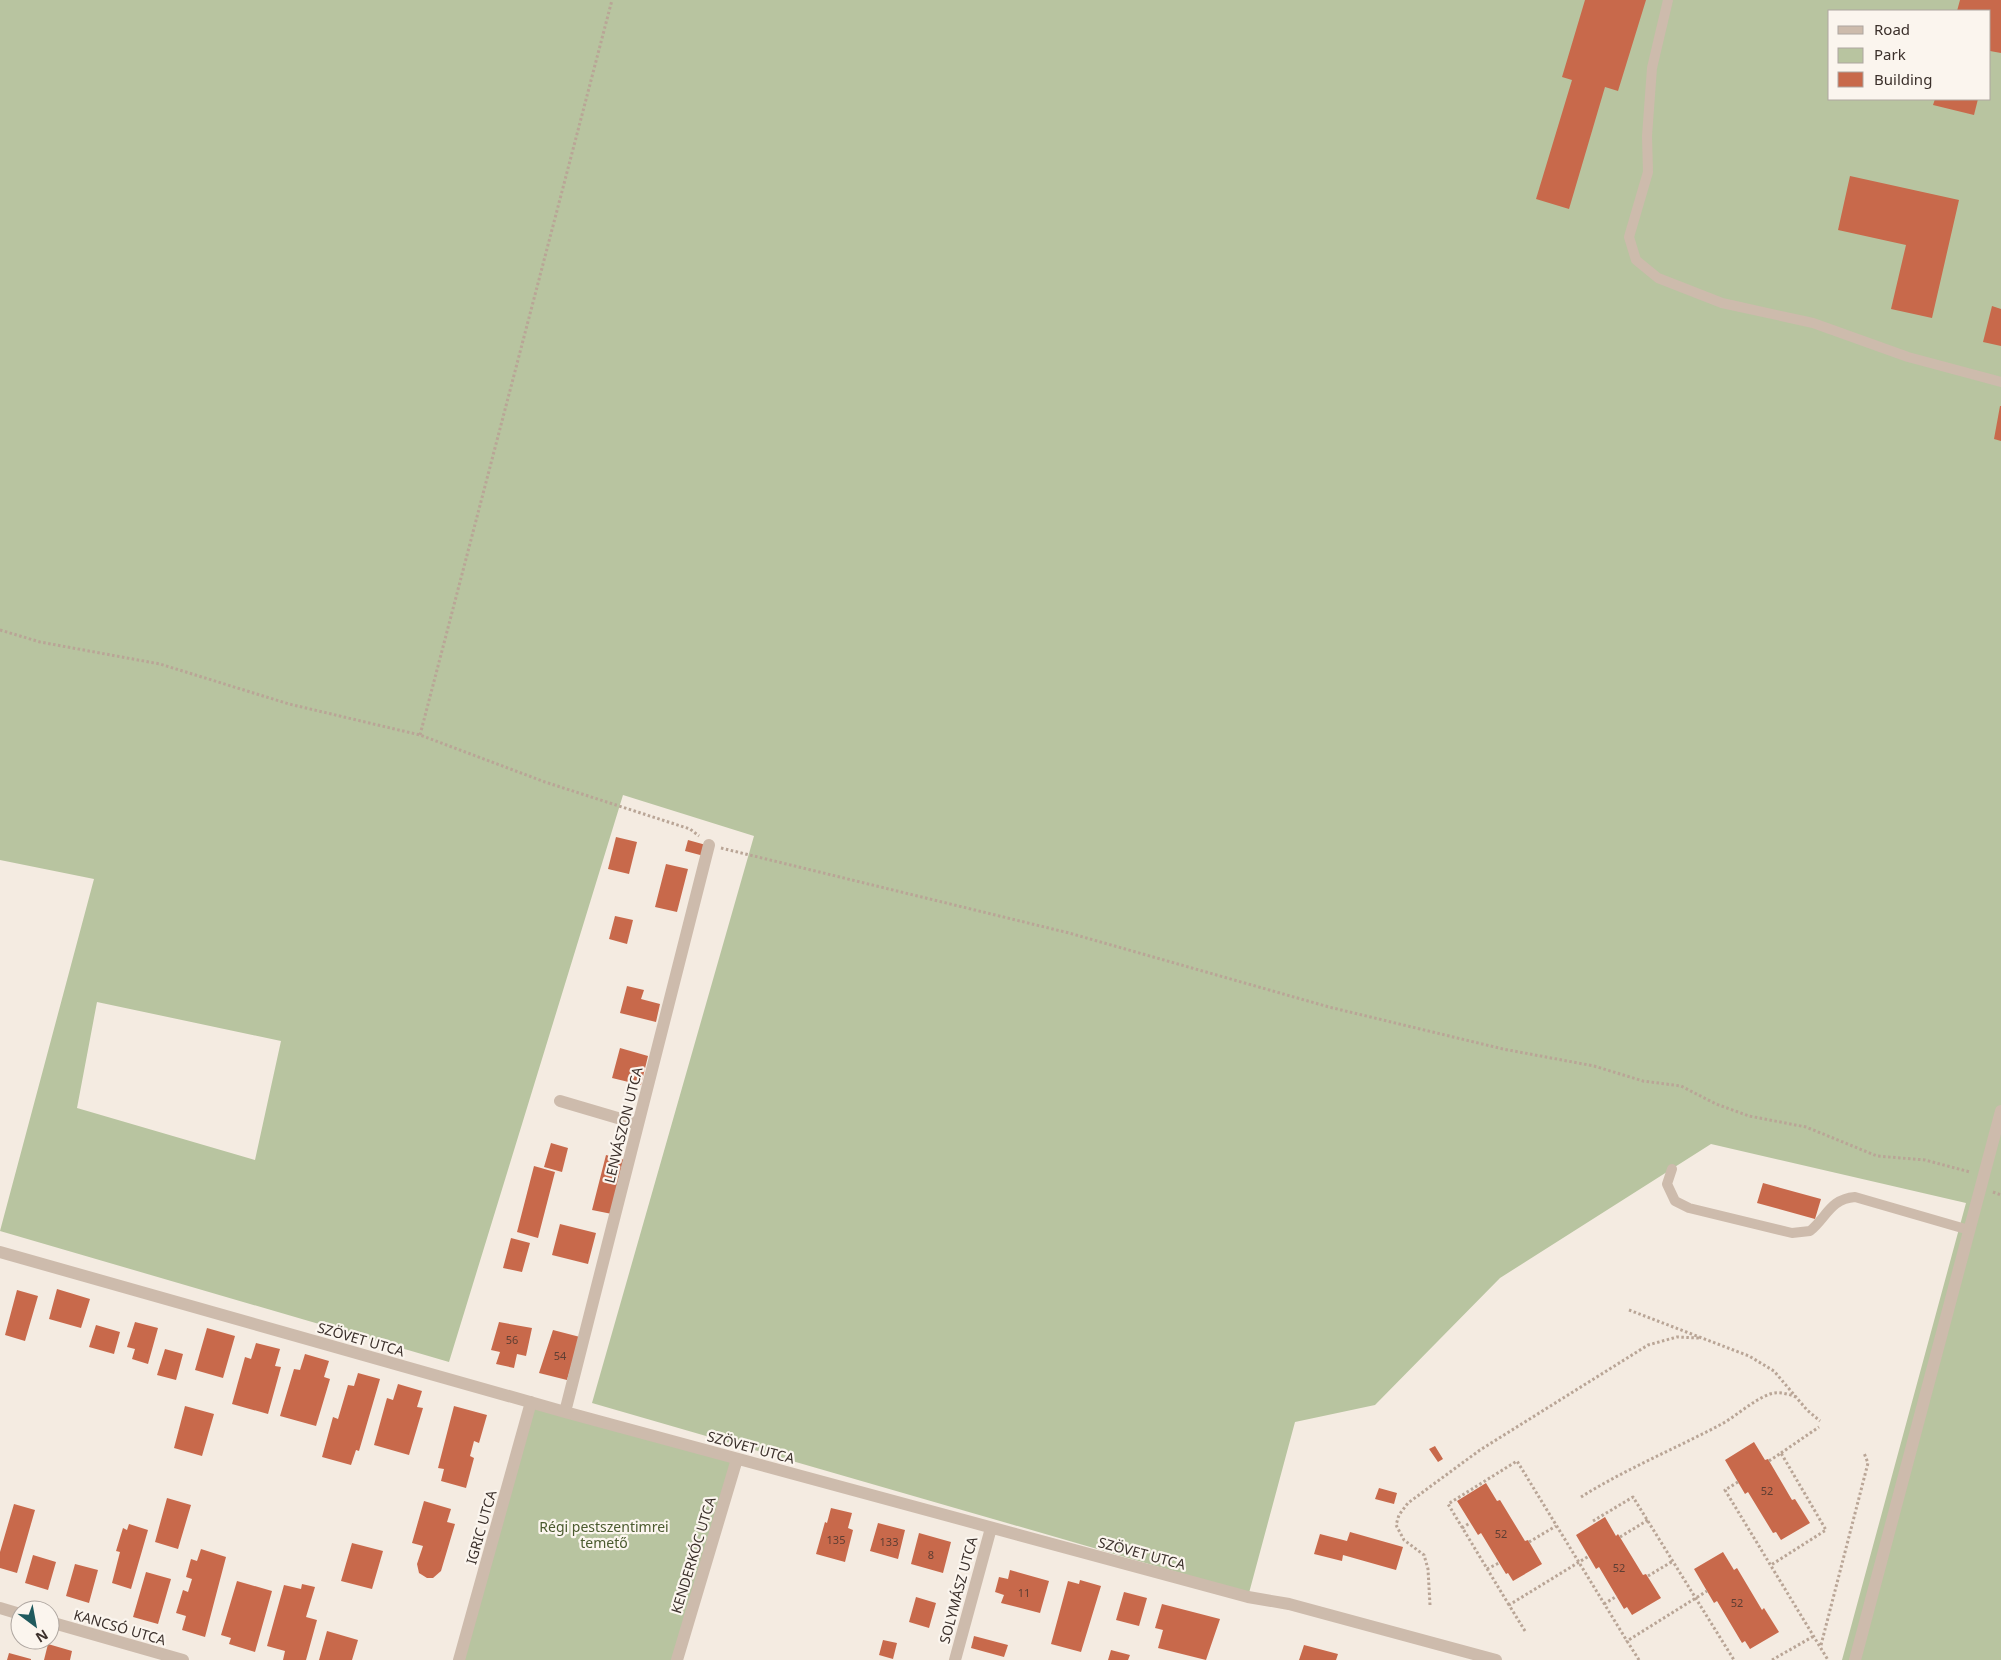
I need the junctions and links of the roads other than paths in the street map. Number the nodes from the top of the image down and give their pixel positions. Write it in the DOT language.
graph roads {
  1 [pos="1668,0"];
  2 [pos="2001,382"];
  3 [pos="709,845"];
  4 [pos="560,1101"];
  5 [pos="2001,1111"];
  6 [pos="638,1124"];
  7 [pos="1672,1169"];
  8 [pos="1969,1230"];
  9 [pos="0,1252"];
  10 [pos="531,1402"];
  11 [pos="565,1412"];
  12 [pos="737,1459"];
  13 [pos="990,1528"];
  14 [pos="60,1625"];
  15 [pos="182,1660"];
  16 [pos="459,1660"];
  17 [pos="677,1660"];
  18 [pos="955,1660"];
  19 [pos="1496,1660"];
  20 [pos="1854,1660"];
  1 -- 2 [label="lane"];
  3 -- 6 [label="street, LENVÁSZON UTCA"];
  4 -- 6 [label="street"];
  5 -- 8 [label="street"];
  6 -- 11 [label="street, LENVÁSZON UTCA"];
  7 -- 8 [label="lane"];
  8 -- 20 [label="street"];
  9 -- 10 [label="street, SZÖVET UTCA"];
  10 -- 11 [label="street, SZÖVET UTCA"];
  10 -- 16 [label="street, IGRIC UTCA"];
  11 -- 12 [label="street, SZÖVET UTCA"];
  12 -- 13 [label="street, SZÖVET UTCA"];
  12 -- 17 [label="street, KENDERKÓC UTCA"];
  13 -- 18 [label="street, SOLYMÁSZ UTCA"];
  13 -- 19 [label="street, SZÖVET UTCA"];
  14 -- 15 [label="street, KANCSÓ UTCA"];
}
